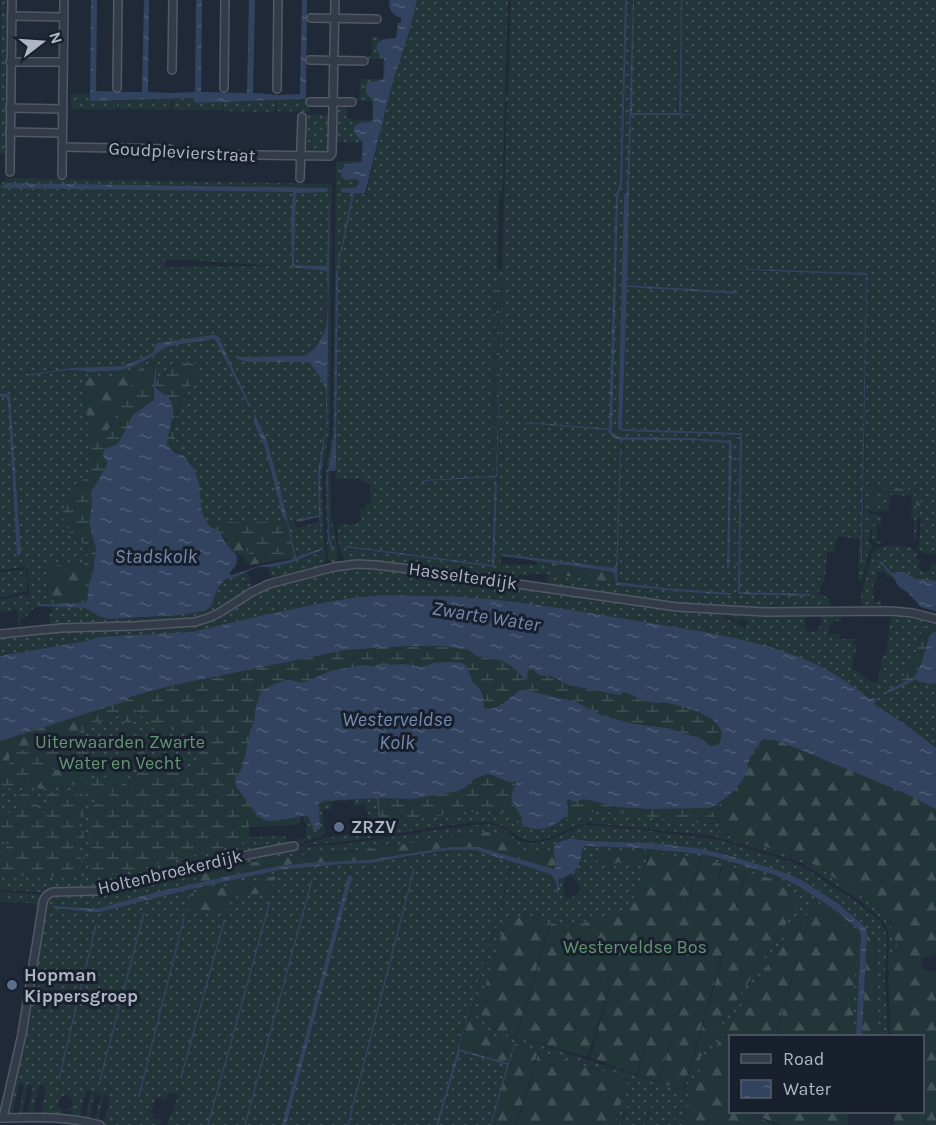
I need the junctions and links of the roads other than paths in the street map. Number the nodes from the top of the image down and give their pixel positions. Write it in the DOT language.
graph roads {
  1 [pos="12,0"];
  2 [pos="64,0"];
  3 [pos="118,0"];
  4 [pos="173,0"];
  5 [pos="225,0"];
  6 [pos="278,0"];
  7 [pos="335,0"];
  8 [pos="11,16"];
  9 [pos="64,17"];
  10 [pos="311,18"];
  11 [pos="335,19"];
  12 [pos="377,19"];
  13 [pos="310,60"];
  14 [pos="334,60"];
  15 [pos="364,61"];
  16 [pos="10,62"];
  17 [pos="63,62"];
  18 [pos="172,70"];
  19 [pos="117,88"];
  20 [pos="224,88"];
  21 [pos="277,89"];
  22 [pos="310,102"];
  23 [pos="333,102"];
  24 [pos="352,102"];
  25 [pos="10,108"];
  26 [pos="63,108"];
  27 [pos="302,117"];
  28 [pos="10,132"];
  29 [pos="62,133"];
  30 [pos="62,147"];
  31 [pos="301,156"];
  32 [pos="9,172"];
  33 [pos="62,175"];
  34 [pos="300,178"];
  35 [pos="936,619"];
  36 [pos="0,634"];
  37 [pos="294,846"];
  38 [pos="2,1118"];
  39 [pos="100,1125"];
  1 -- 8 [label="street"];
  2 -- 9 [label="street"];
  3 -- 19 [label="street"];
  4 -- 18 [label="street"];
  5 -- 20 [label="street"];
  6 -- 21 [label="street"];
  7 -- 11 [label="street, Goudplevierstraat"];
  8 -- 9 [label="street"];
  8 -- 16 [label="street"];
  9 -- 17 [label="street"];
  10 -- 11 [label="street"];
  11 -- 12 [label="street"];
  11 -- 14 [label="street, Goudplevierstraat"];
  13 -- 14 [label="street"];
  14 -- 15 [label="street"];
  14 -- 23 [label="street, Goudplevierstraat"];
  16 -- 17 [label="street"];
  16 -- 25 [label="street"];
  17 -- 26 [label="street"];
  22 -- 23 [label="street"];
  23 -- 24 [label="street"];
  23 -- 31 [label="street, Goudplevierstraat"];
  25 -- 26 [label="street"];
  25 -- 28 [label="street"];
  26 -- 29 [label="street"];
  27 -- 31 [label="street"];
  28 -- 29 [label="street"];
  28 -- 32 [label="street"];
  29 -- 30 [label="street"];
  30 -- 31 [label="street, Goudplevierstraat"];
  30 -- 33 [label="street"];
  31 -- 34 [label="street"];
  35 -- 36 [label="street, Hasselterdijk"];
  37 -- 38 [label="street, Holtenbroekerdijk"];
  38 -- 39 [label="street"];
}
